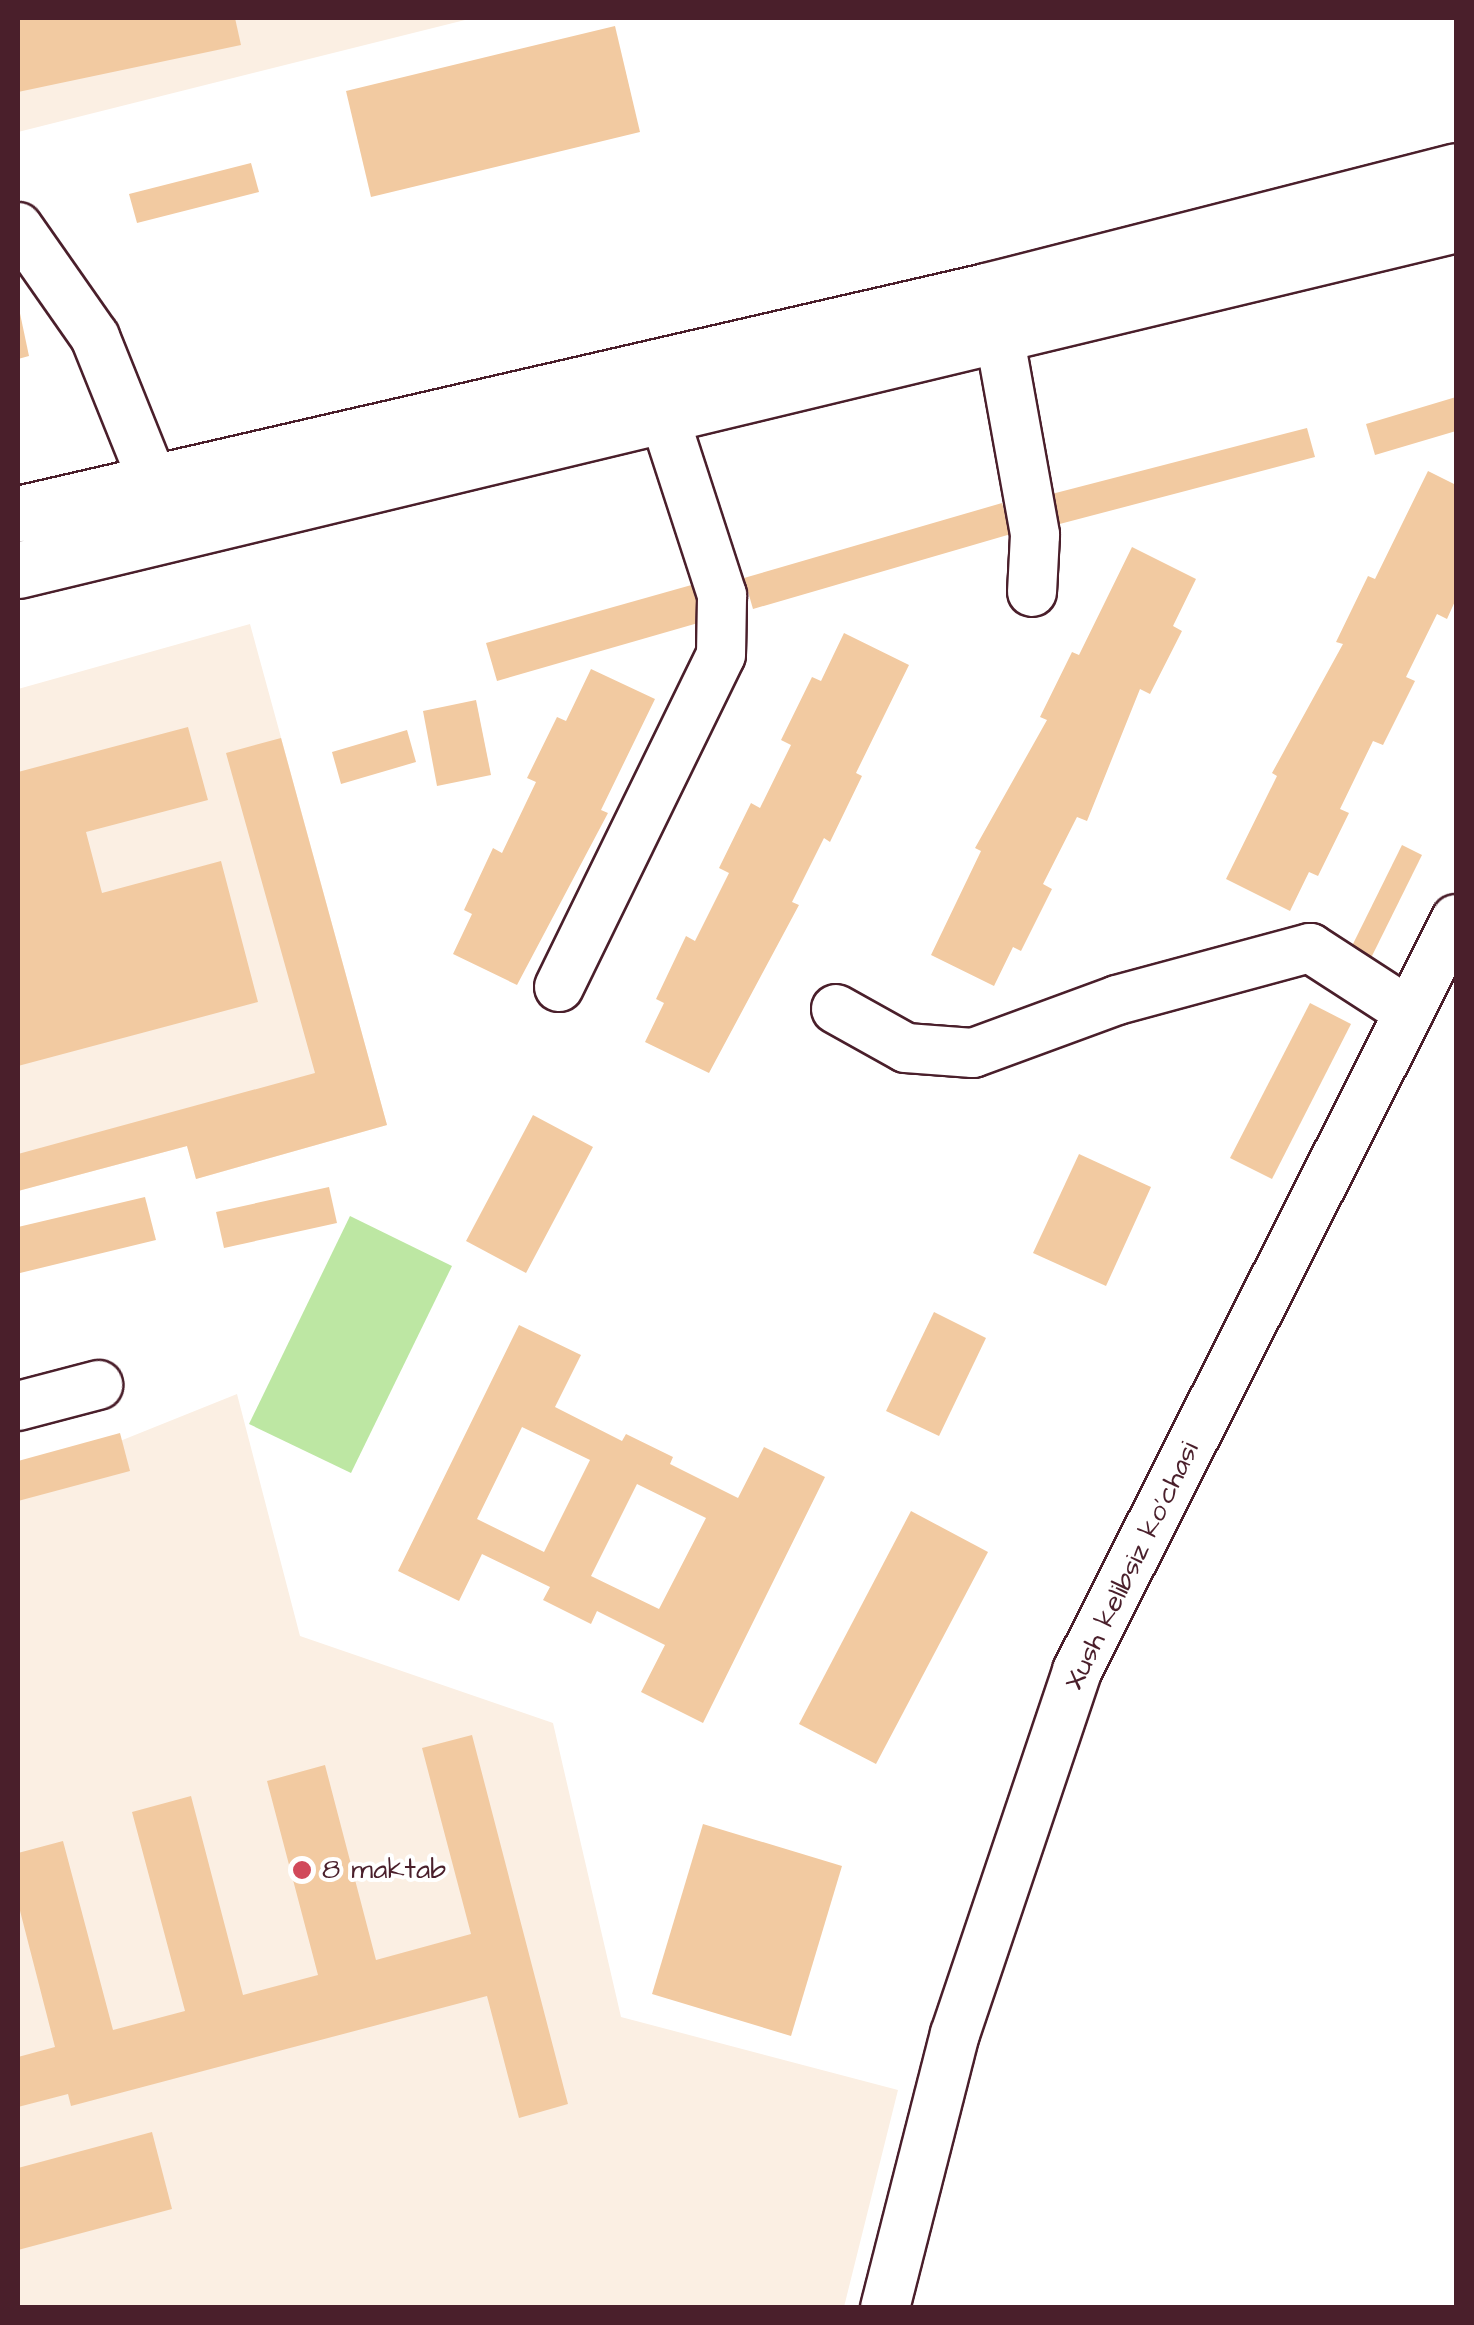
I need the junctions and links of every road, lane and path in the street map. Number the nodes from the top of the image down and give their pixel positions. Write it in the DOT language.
graph roads {
  1 [pos="1456,171"];
  2 [pos="1456,224"];
  3 [pos="18,227"];
  4 [pos="999,334"];
  5 [pos="663,414"];
  6 [pos="152,482"];
  7 [pos="18,514"];
  8 [pos="18,570"];
  9 [pos="1032,592"];
  10 [pos="1456,918"];
  11 [pos="559,987"];
  12 [pos="836,1009"];
  13 [pos="1409,1012"];
  14 [pos="98,1385"];
  15 [pos="18,1406"];
  16 [pos="886,2308"];
  1 -- 6 [label="highway"];
  2 -- 4 [label="highway"];
  3 -- 6 [label="street"];
  4 -- 5 [label="highway"];
  4 -- 9 [label="street"];
  5 -- 8 [label="highway"];
  5 -- 11 [label="street"];
  6 -- 7 [label="highway"];
  10 -- 13 [label="street, Xush kelibsiz ko'chasi"];
  12 -- 13 [label="street"];
  13 -- 16 [label="street, Xush kelibsiz ko'chasi"];
  14 -- 15 [label="street"];
}
